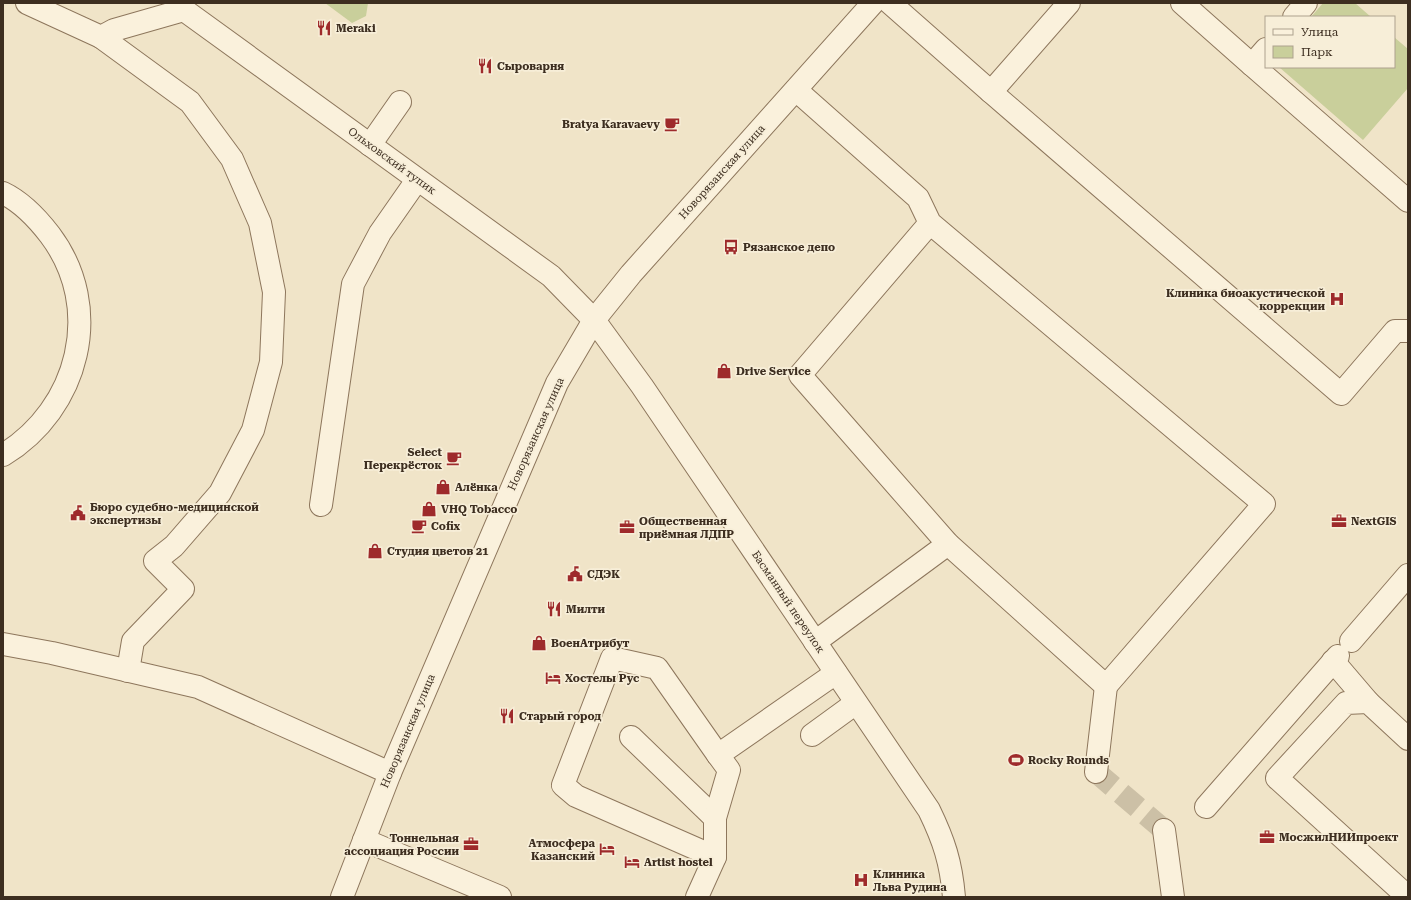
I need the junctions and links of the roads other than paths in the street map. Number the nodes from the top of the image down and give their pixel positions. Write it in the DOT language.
graph roads {
  1 [pos="27,3"];
  2 [pos="873,3"];
  3 [pos="890,3"];
  4 [pos="1069,3"];
  5 [pos="1182,3"];
  6 [pos="1306,3"];
  7 [pos="183,6"];
  8 [pos="1295,16"];
  9 [pos="101,37"];
  10 [pos="1259,57"];
  11 [pos="1270,68"];
  12 [pos="796,90"];
  13 [pos="990,92"];
  14 [pos="400,102"];
  15 [pos="370,145"];
  16 [pos="417,180"];
  17 [pos="3,192"];
  18 [pos="1408,201"];
  19 [pos="930,223"];
  20 [pos="594,320"];
  21 [pos="1408,331"];
  22 [pos="3,455"];
  23 [pos="321,505"];
  24 [pos="948,544"];
  25 [pos="1408,576"];
  26 [pos="815,642"];
  27 [pos="3,644"];
  28 [pos="1340,652"];
  29 [pos="128,671"];
  30 [pos="836,673"];
  31 [pos="1106,686"];
  32 [pos="1368,702"];
  33 [pos="856,703"];
  34 [pos="631,736"];
  35 [pos="812,736"];
  36 [pos="1408,739"];
  37 [pos="718,755"];
  38 [pos="1096,772"];
  39 [pos="390,773"];
  40 [pos="1206,807"];
  41 [pos="715,818"];
  42 [pos="1164,830"];
  43 [pos="364,840"];
  44 [pos="715,857"];
  45 [pos="342,897"];
  46 [pos="500,897"];
  47 [pos="697,897"];
  48 [pos="954,897"];
  49 [pos="1173,897"];
  50 [pos="1408,897"];
  1 -- 9 [label="street"];
  2 -- 12 [label="street, Новорязанская улица"];
  3 -- 13 [label="street"];
  4 -- 13 [label="street"];
  5 -- 10 [label="street"];
  6 -- 8 [label="street"];
  7 -- 9 [label="street"];
  7 -- 15 [label="street, Ольховский тупик"];
  9 -- 29 [label="street"];
  11 -- 18 [label="street"];
  12 -- 19 [label="street"];
  12 -- 20 [label="street, Новорязанская улица"];
  13 -- 21 [label="street"];
  14 -- 15 [label="street"];
  15 -- 16 [label="street, Ольховский тупик"];
  16 -- 20 [label="street, Ольховский тупик"];
  16 -- 23 [label="street"];
  17 -- 22 [label="street"];
  19 -- 24 [label="street"];
  19 -- 31 [label="street"];
  20 -- 26 [label="street, Басманный переулок"];
  20 -- 39 [label="street, Новорязанская улица"];
  24 -- 26 [label="street"];
  24 -- 31 [label="street"];
  25 -- 28 [label="street"];
  26 -- 30 [label="street, Басманный переулок"];
  27 -- 29 [label="street"];
  28 -- 32 [label="street"];
  28 -- 40 [label="street"];
  29 -- 39 [label="street"];
  30 -- 33 [label="street, Басманный переулок"];
  30 -- 37 [label="street"];
  31 -- 38 [label="street"];
  32 -- 36 [label="street"];
  32 -- 50 [label="street"];
  33 -- 35 [label="street"];
  33 -- 48 [label="street, Басманный переулок"];
  34 -- 41 [label="street"];
  37 -- 41 [label="street"];
  37 -- 44 [label="street"];
  39 -- 43 [label="street, Новорязанская улица"];
  41 -- 44 [label="street"];
  42 -- 49 [label="street"];
  43 -- 45 [label="street, Новорязанская улица"];
  43 -- 46 [label="street"];
  44 -- 47 [label="street"];
}
